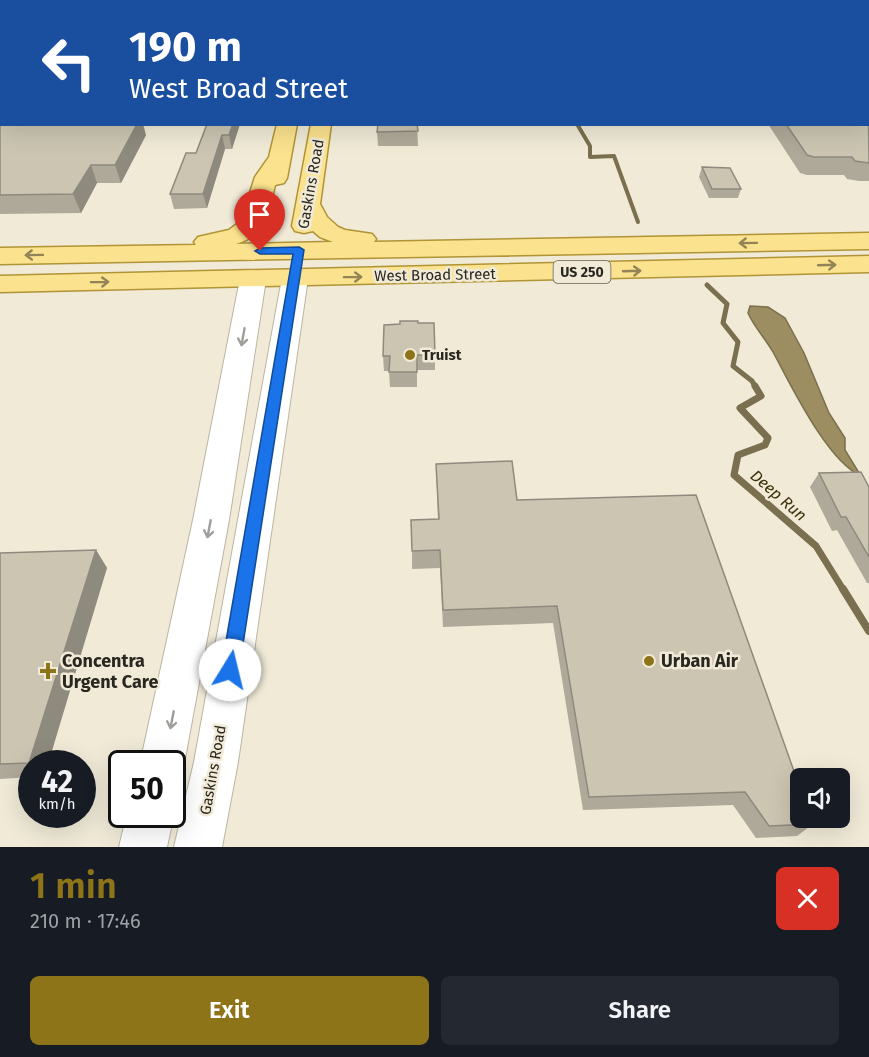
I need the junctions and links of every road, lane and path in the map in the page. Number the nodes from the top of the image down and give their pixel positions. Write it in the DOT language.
graph roads {
  1 [pos="287,126"];
  2 [pos="321,126"];
  3 [pos="280,158"];
  4 [pos="308,204"];
  5 [pos="869,241"];
  6 [pos="553,246"];
  7 [pos="70,255"];
  8 [pos="0,256"];
  9 [pos="297,264"];
  10 [pos="869,264"];
  11 [pos="257,265"];
  12 [pos="0,284"];
  13 [pos="165,750"];
  14 [pos="148,828"];
  15 [pos="143,847"];
  16 [pos="198,847"];
  1 -- 3 [label="main road"];
  2 -- 4 [label="main road, Gaskins Road"];
  3 -- 7 [label="main road"];
  3 -- 11 [label="main road"];
  4 -- 6 [label="main road"];
  4 -- 9 [label="main road, Gaskins Road"];
  5 -- 6 [label="main road, West Broad Street / US 250, one-way"];
  6 -- 9 [label="main road, West Broad Street / US 250"];
  7 -- 8 [label="main road, West Broad Street / US 250, one-way"];
  7 -- 11 [label="main road, West Broad Street / US 250"];
  9 -- 10 [label="main road, West Broad Street / US 250, one-way"];
  9 -- 11 [label="main road, West Broad Street / US 250"];
  9 -- 16 [label="main road, Gaskins Road"];
  12 -- 11 [label="main road, West Broad Street / US 250, one-way"];
  11 -- 13 [label="main road, one-way"];
  14 -- 15 [label="main road"];
}
